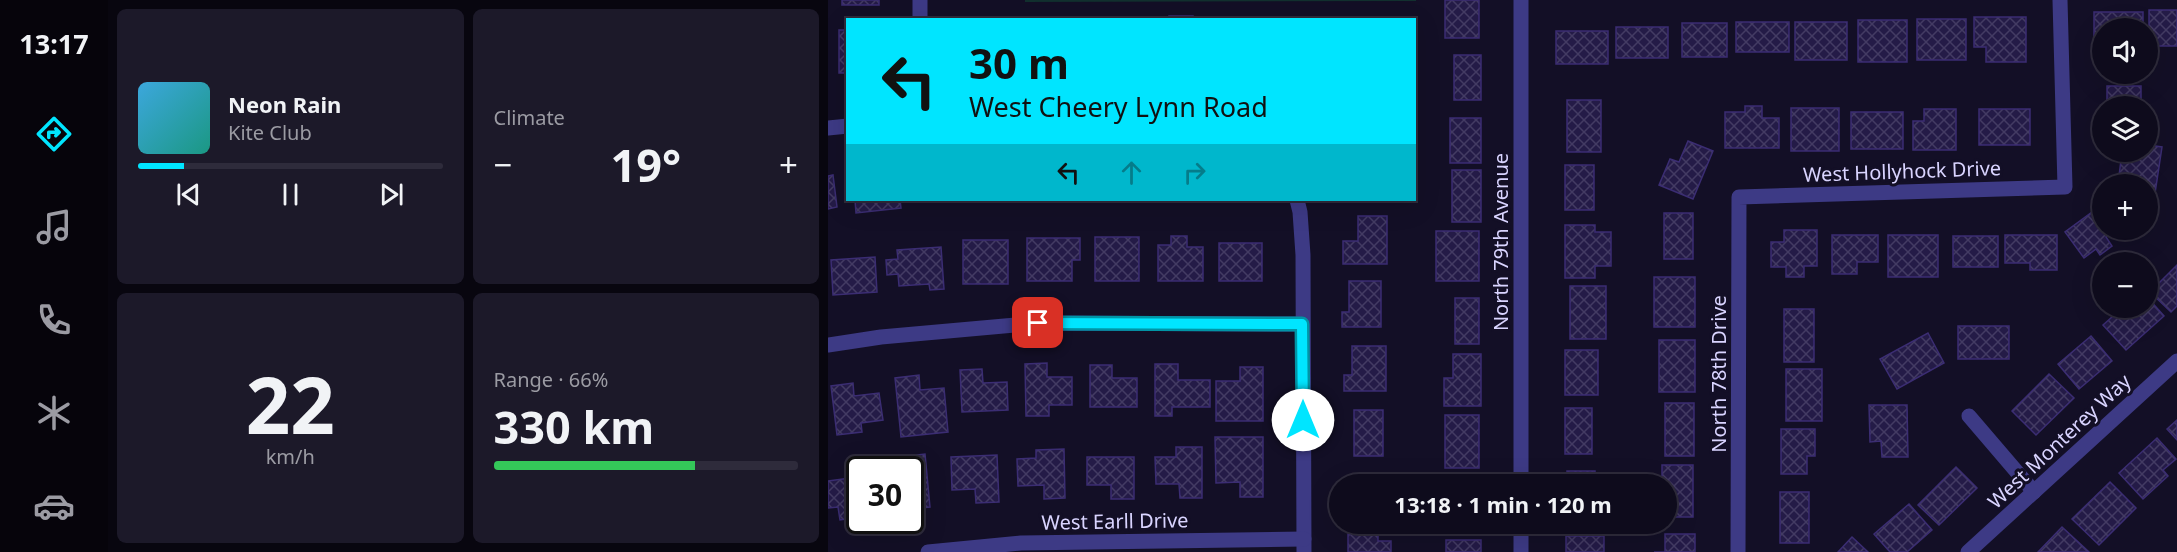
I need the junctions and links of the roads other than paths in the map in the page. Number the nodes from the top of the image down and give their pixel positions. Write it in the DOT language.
graph roads {
  1 [pos="920,0"];
  2 [pos="1521,0"];
  3 [pos="2060,0"];
  4 [pos="920,18"];
  5 [pos="846,126"];
  6 [pos="828,129"];
  7 [pos="1739,197"];
  8 [pos="1297,201"];
  9 [pos="1302,324"];
  10 [pos="828,345"];
  11 [pos="2177,361"];
  12 [pos="1968,416"];
  13 [pos="1521,474"];
  14 [pos="2034,492"];
  15 [pos="1521,534"];
  16 [pos="1304,546"];
  17 [pos="928,552"];
  18 [pos="1521,552"];
  19 [pos="1738,552"];
  20 [pos="1968,552"];
  1 -- 4 [label="street"];
  2 -- 13 [label="street, North 79th Avenue"];
  3 -- 7 [label="street, West Hollyhock Drive"];
  5 -- 6 [label="street"];
  7 -- 19 [label="street, North 78th Drive"];
  8 -- 9 [label="street"];
  9 -- 10 [label="street"];
  9 -- 16 [label="street"];
  11 -- 14 [label="street, West Monterey Way"];
  12 -- 14 [label="street"];
  14 -- 20 [label="street, West Monterey Way"];
  15 -- 18 [label="street"];
  16 -- 17 [label="street, West Earll Drive"];
}
